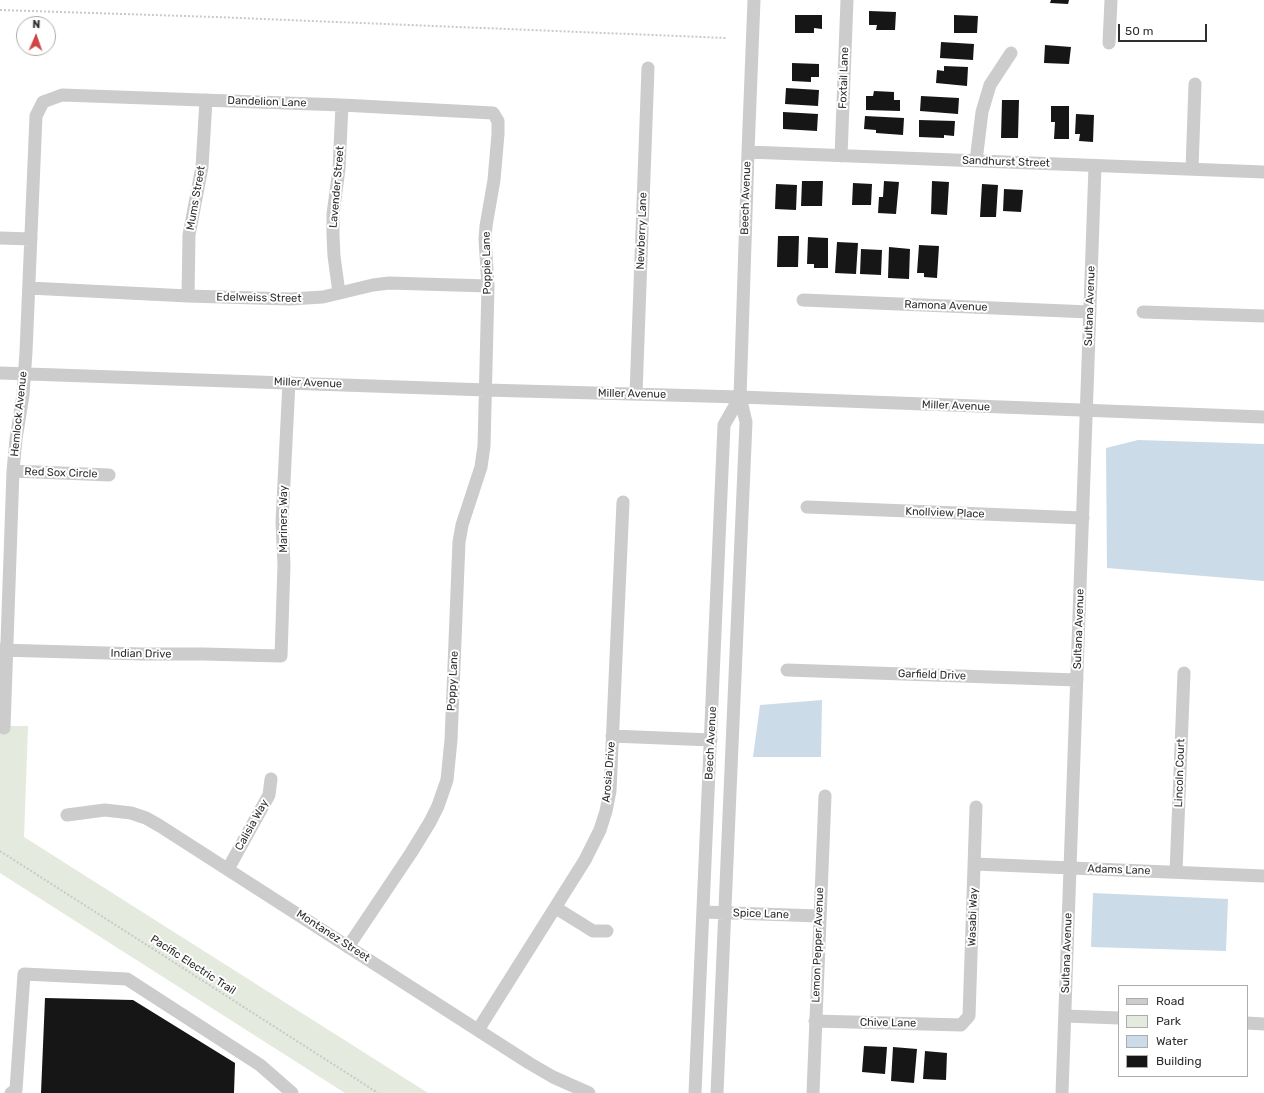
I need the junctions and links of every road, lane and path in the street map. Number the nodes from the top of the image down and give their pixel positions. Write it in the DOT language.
graph roads {
  1 [pos="754,0"];
  2 [pos="847,0"];
  3 [pos="1111,0"];
  4 [pos="0,10"];
  5 [pos="726,38"];
  6 [pos="1109,43"];
  7 [pos="1011,53"];
  8 [pos="648,68"];
  9 [pos="1195,84"];
  10 [pos="206,100"];
  11 [pos="43,102"];
  12 [pos="342,105"];
  13 [pos="493,113"];
  14 [pos="748,152"];
  15 [pos="842,156"];
  16 [pos="976,161"];
  17 [pos="1095,166"];
  18 [pos="1192,169"];
  19 [pos="1264,172"];
  20 [pos="0,238"];
  21 [pos="31,238"];
  22 [pos="488,286"];
  23 [pos="30,288"];
  24 [pos="339,293"];
  25 [pos="188,296"];
  26 [pos="803,300"];
  27 [pos="1090,312"];
  28 [pos="1143,312"];
  29 [pos="1264,316"];
  30 [pos="0,373"];
  31 [pos="24,374"];
  32 [pos="289,382"];
  33 [pos="486,390"];
  34 [pos="636,394"];
  35 [pos="740,396"];
  36 [pos="1087,411"];
  37 [pos="1264,417"];
  38 [pos="13,471"];
  39 [pos="109,475"];
  40 [pos="623,502"];
  41 [pos="807,507"];
  42 [pos="1083,518"];
  43 [pos="3,650"];
  44 [pos="281,656"];
  45 [pos="787,670"];
  46 [pos="1184,673"];
  47 [pos="1077,680"];
  48 [pos="4,728"];
  49 [pos="612,736"];
  50 [pos="711,740"];
  51 [pos="271,779"];
  52 [pos="825,796"];
  53 [pos="976,807"];
  54 [pos="67,815"];
  55 [pos="0,851"];
  56 [pos="975,864"];
  57 [pos="1070,868"];
  58 [pos="228,869"];
  59 [pos="1176,872"];
  60 [pos="1264,876"];
  61 [pos="556,908"];
  62 [pos="703,912"];
  63 [pos="724,913"];
  64 [pos="819,916"];
  65 [pos="607,931"];
  66 [pos="348,947"];
  67 [pos="1065,1016"];
  68 [pos="1118,1018"];
  69 [pos="815,1021"];
  70 [pos="1248,1023"];
  71 [pos="1264,1024"];
  72 [pos="961,1025"];
  73 [pos="478,1030"];
  74 [pos="11,1093"];
  75 [pos="292,1093"];
  76 [pos="378,1093"];
  77 [pos="589,1093"];
  78 [pos="695,1093"];
  79 [pos="717,1093"];
  80 [pos="813,1093"];
  81 [pos="1062,1093"];
  1 -- 14 [label="street, Beech Avenue"];
  2 -- 15 [label="street, Foxtail Lane"];
  3 -- 6 [label="street"];
  4 -- 5 [label="path"];
  7 -- 16 [label="street"];
  8 -- 34 [label="street, Newberry Lane"];
  9 -- 18 [label="street"];
  10 -- 11 [label="street, Dandelion Lane"];
  10 -- 12 [label="street, Dandelion Lane"];
  10 -- 25 [label="street, Mums Street"];
  11 -- 21 [label="street, Hemlock Avenue"];
  12 -- 13 [label="street, Dandelion Lane"];
  12 -- 24 [label="street, Lavender Street"];
  13 -- 22 [label="street, Poppie Lane"];
  14 -- 15 [label="street, Sandhurst Street"];
  14 -- 35 [label="street, Beech Avenue"];
  15 -- 16 [label="street, Sandhurst Street"];
  16 -- 17 [label="street, Sandhurst Street"];
  17 -- 18 [label="street, Sandhurst Street"];
  17 -- 27 [label="street, Sultana Avenue"];
  18 -- 19 [label="street, Sandhurst Street"];
  20 -- 21 [label="street"];
  21 -- 23 [label="street, Hemlock Avenue"];
  22 -- 24 [label="street, Edelweiss Street"];
  22 -- 33 [label="street, Poppie Lane"];
  23 -- 25 [label="street, Edelweiss Street"];
  23 -- 31 [label="street, Hemlock Avenue"];
  24 -- 25 [label="street, Edelweiss Street"];
  26 -- 27 [label="street, Ramona Avenue"];
  27 -- 36 [label="street, Sultana Avenue"];
  28 -- 29 [label="street"];
  30 -- 31 [label="street, Miller Avenue"];
  31 -- 32 [label="street, Miller Avenue"];
  31 -- 38 [label="street, Hemlock Avenue"];
  32 -- 33 [label="street, Miller Avenue"];
  32 -- 44 [label="street, Mariners Way"];
  33 -- 34 [label="street, Miller Avenue"];
  33 -- 66 [label="street, Poppy Lane"];
  34 -- 35 [label="street, Miller Avenue"];
  35 -- 36 [label="street, Miller Avenue"];
  35 -- 50 [label="street, Beech Avenue"];
  35 -- 63 [label="street, Beech Avenue"];
  36 -- 37 [label="street, Miller Avenue"];
  36 -- 42 [label="street, Sultana Avenue"];
  38 -- 39 [label="street, Red Sox Circle"];
  38 -- 43 [label="street, Hemlock Avenue"];
  40 -- 49 [label="street, Arosia Drive"];
  41 -- 42 [label="street, Knollview Place"];
  42 -- 47 [label="street, Sultana Avenue"];
  43 -- 44 [label="street, Indian Drive"];
  43 -- 48 [label="street, Hemlock Avenue"];
  45 -- 47 [label="street, Garfield Drive"];
  46 -- 59 [label="street, Lincoln Court"];
  47 -- 57 [label="street, Sultana Avenue"];
  49 -- 50 [label="street"];
  49 -- 61 [label="street, Arosia Drive"];
  50 -- 62 [label="street, Beech Avenue"];
  51 -- 58 [label="street, Calisia Way"];
  52 -- 64 [label="street, Lemon Pepper Avenue"];
  53 -- 56 [label="street, Wasabi Way"];
  54 -- 58 [label="street, Montanez Street"];
  55 -- 76 [label="path, Pacific Electric Trail"];
  56 -- 57 [label="street, Adams Lane"];
  56 -- 72 [label="street, Wasabi Way"];
  57 -- 59 [label="street, Adams Lane"];
  57 -- 67 [label="street, Sultana Avenue"];
  58 -- 66 [label="street, Montanez Street"];
  59 -- 60 [label="street, Adams Lane"];
  61 -- 65 [label="street"];
  61 -- 73 [label="street, Arosia Drive"];
  62 -- 63 [label="street, Spice Lane"];
  62 -- 78 [label="street, Beech Avenue"];
  63 -- 64 [label="street, Spice Lane"];
  63 -- 79 [label="street, Beech Avenue"];
  64 -- 69 [label="street, Lemon Pepper Avenue"];
  66 -- 73 [label="street, Montanez Street"];
  67 -- 68 [label="street"];
  67 -- 81 [label="street, Sultana Avenue"];
  69 -- 72 [label="street, Chive Lane"];
  69 -- 80 [label="street, Lemon Pepper Avenue"];
  70 -- 71 [label="street"];
  73 -- 77 [label="street, Montanez Street"];
  74 -- 75 [label="street"];
}
